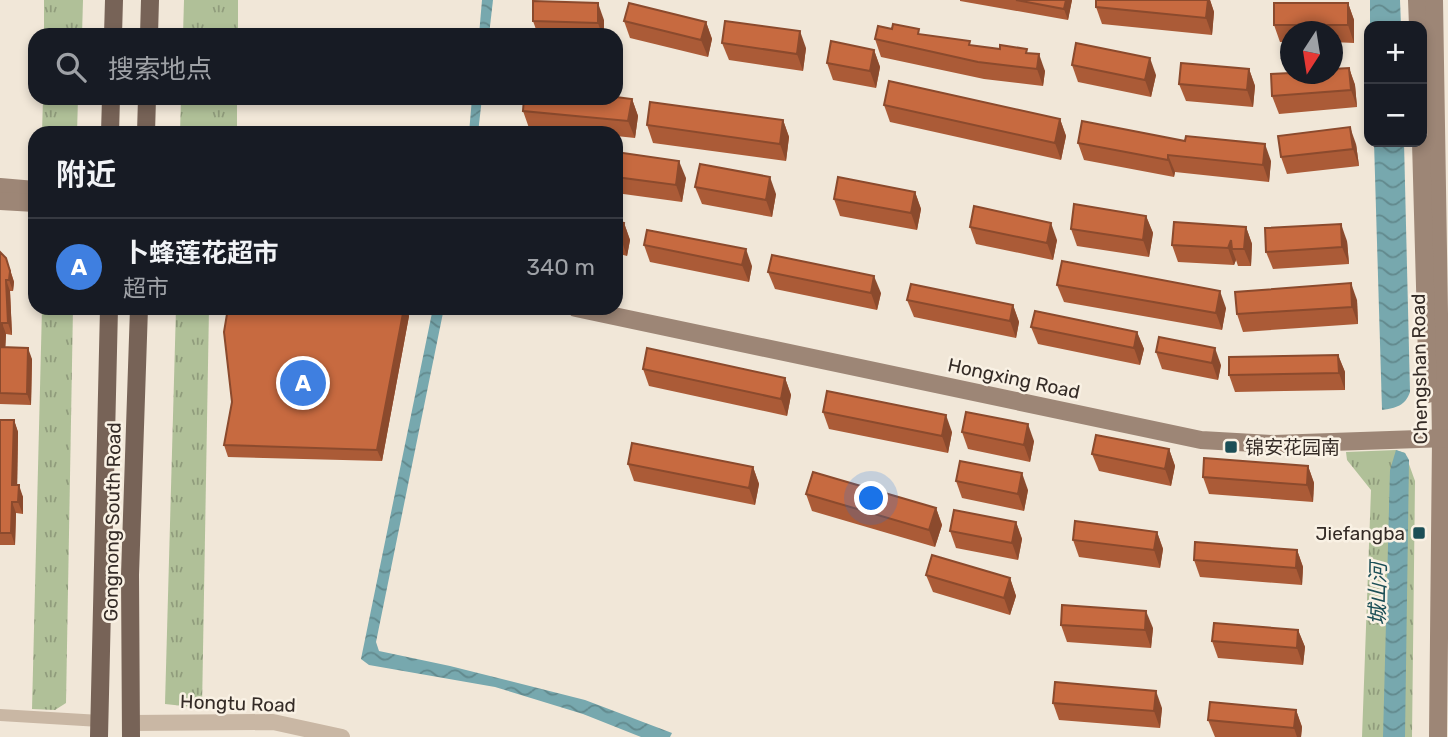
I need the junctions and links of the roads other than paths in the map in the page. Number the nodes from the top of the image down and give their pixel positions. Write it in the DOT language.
graph roads {
  1 [pos="114,0"];
  2 [pos="150,0"];
  3 [pos="1417,0"];
  4 [pos="1434,0"];
  5 [pos="1418,21"];
  6 [pos="113,28"];
  7 [pos="149,28"];
  8 [pos="111,105"];
  9 [pos="147,105"];
  10 [pos="110,126"];
  11 [pos="146,126"];
  12 [pos="1421,147"];
  13 [pos="0,187"];
  14 [pos="28,189"];
  15 [pos="0,201"];
  16 [pos="28,203"];
  17 [pos="623,308"];
  18 [pos="109,315"];
  19 [pos="139,315"];
  20 [pos="609,315"];
  21 [pos="1439,433"];
  22 [pos="1444,586"];
  23 [pos="0,715"];
  24 [pos="100,729"];
  25 [pos="131,730"];
  26 [pos="342,737"];
  27 [pos="1429,737"];
  28 [pos="1438,737"];
  1 -- 6 [label="main road"];
  2 -- 7 [label="main road"];
  3 -- 5 [label="main road"];
  4 -- 21 [label="main road, Chengshan Road"];
  8 -- 10 [label="main road"];
  9 -- 11 [label="main road"];
  12 -- 21 [label="main road, Chengshan Road"];
  13 -- 14 [label="main road"];
  15 -- 16 [label="main road"];
  17 -- 21 [label="main road, Hongxing Road"];
  18 -- 24 [label="main road, Gongnong South Road"];
  19 -- 25 [label="main road, Gongnong South Road"];
  20 -- 21 [label="main road, Hongxing Road"];
  21 -- 22 [label="main road, Chengshan Road"];
  21 -- 27 [label="main road, Chengshan Road"];
  22 -- 28 [label="main road, Chengshan Road"];
  23 -- 24 [label="street"];
  25 -- 26 [label="street, Hongtu Road"];
}
